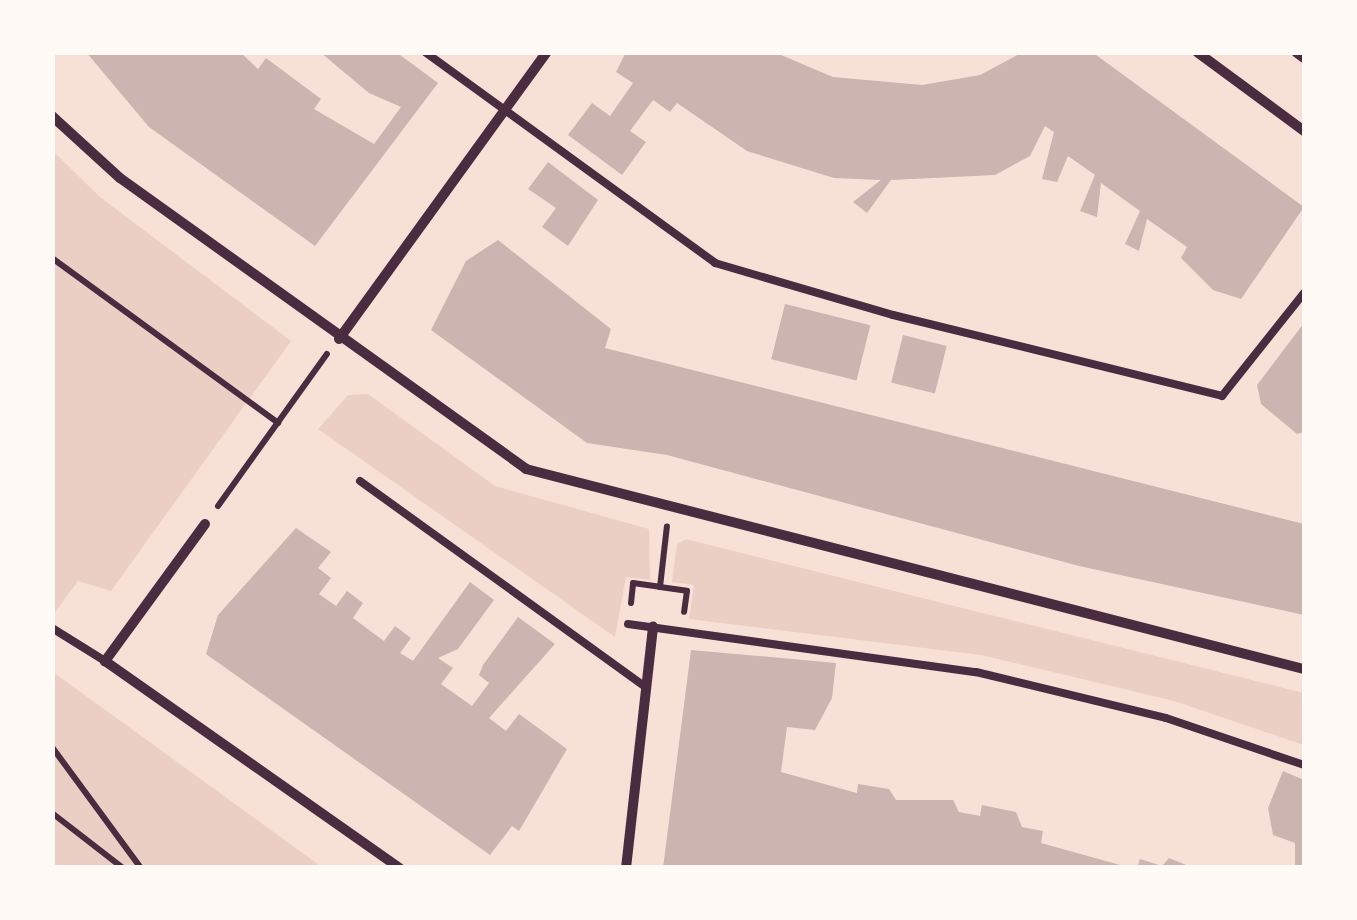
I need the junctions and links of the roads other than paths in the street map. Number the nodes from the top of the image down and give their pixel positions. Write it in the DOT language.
graph roads {
  1 [pos="425,52"];
  2 [pos="547,52"];
  3 [pos="1197,52"];
  4 [pos="1296,52"];
  5 [pos="1304,58"];
  6 [pos="503,111"];
  7 [pos="52,116"];
  8 [pos="1304,131"];
  9 [pos="1304,292"];
  10 [pos="338,339"];
  11 [pos="360,481"];
  12 [pos="205,524"];
  13 [pos="628,619"];
  14 [pos="653,627"];
  15 [pos="52,628"];
  16 [pos="106,661"];
  17 [pos="1304,669"];
  18 [pos="646,687"];
  19 [pos="1304,766"];
  20 [pos="399,868"];
  21 [pos="626,868"];
  1 -- 6 [label="lane"];
  2 -- 6 [label="street"];
  3 -- 8 [label="street"];
  4 -- 5 [label="street"];
  6 -- 9 [label="lane"];
  6 -- 10 [label="street"];
  7 -- 10 [label="street"];
  10 -- 17 [label="street"];
  11 -- 18 [label="lane"];
  12 -- 16 [label="street"];
  13 -- 14 [label="lane"];
  14 -- 18 [label="street"];
  14 -- 19 [label="lane"];
  15 -- 16 [label="lane"];
  16 -- 20 [label="street"];
  18 -- 21 [label="street"];
}
